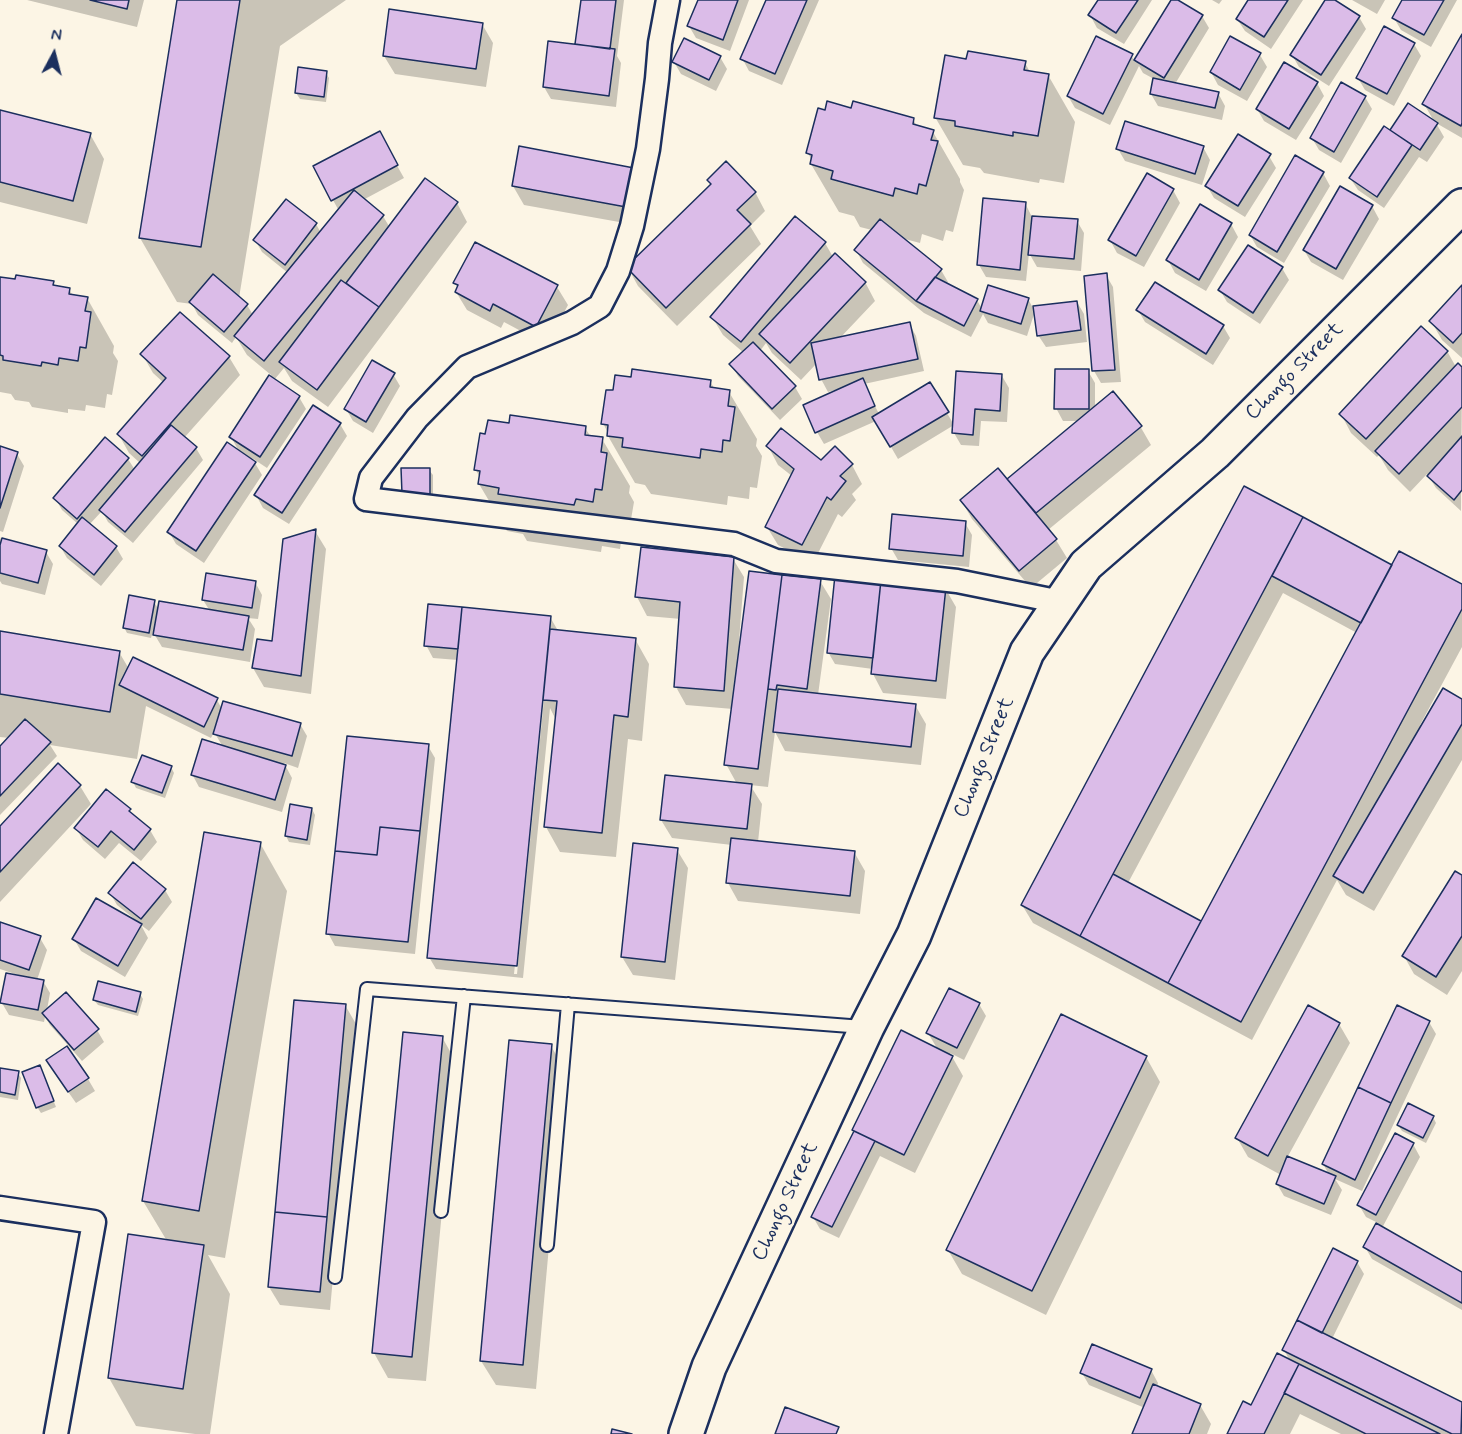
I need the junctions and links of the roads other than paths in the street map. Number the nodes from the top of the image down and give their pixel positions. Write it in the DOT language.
graph roads {
  1 [pos="668,0"];
  2 [pos="1462,206"];
  3 [pos="1061,602"];
  4 [pos="464,996"];
  5 [pos="568,1004"];
  6 [pos="867,1027"];
  7 [pos="0,1208"];
  8 [pos="441,1211"];
  9 [pos="547,1245"];
  10 [pos="336,1277"];
  11 [pos="56,1434"];
  12 [pos="686,1434"];
  1 -- 3 [label="street"];
  2 -- 3 [label="street, Chongo Street"];
  3 -- 6 [label="street, Chongo Street"];
  4 -- 5 [label="lane"];
  4 -- 8 [label="lane"];
  4 -- 10 [label="lane"];
  5 -- 6 [label="lane"];
  5 -- 9 [label="lane"];
  6 -- 12 [label="street, Chongo Street"];
  7 -- 11 [label="street"];
}
